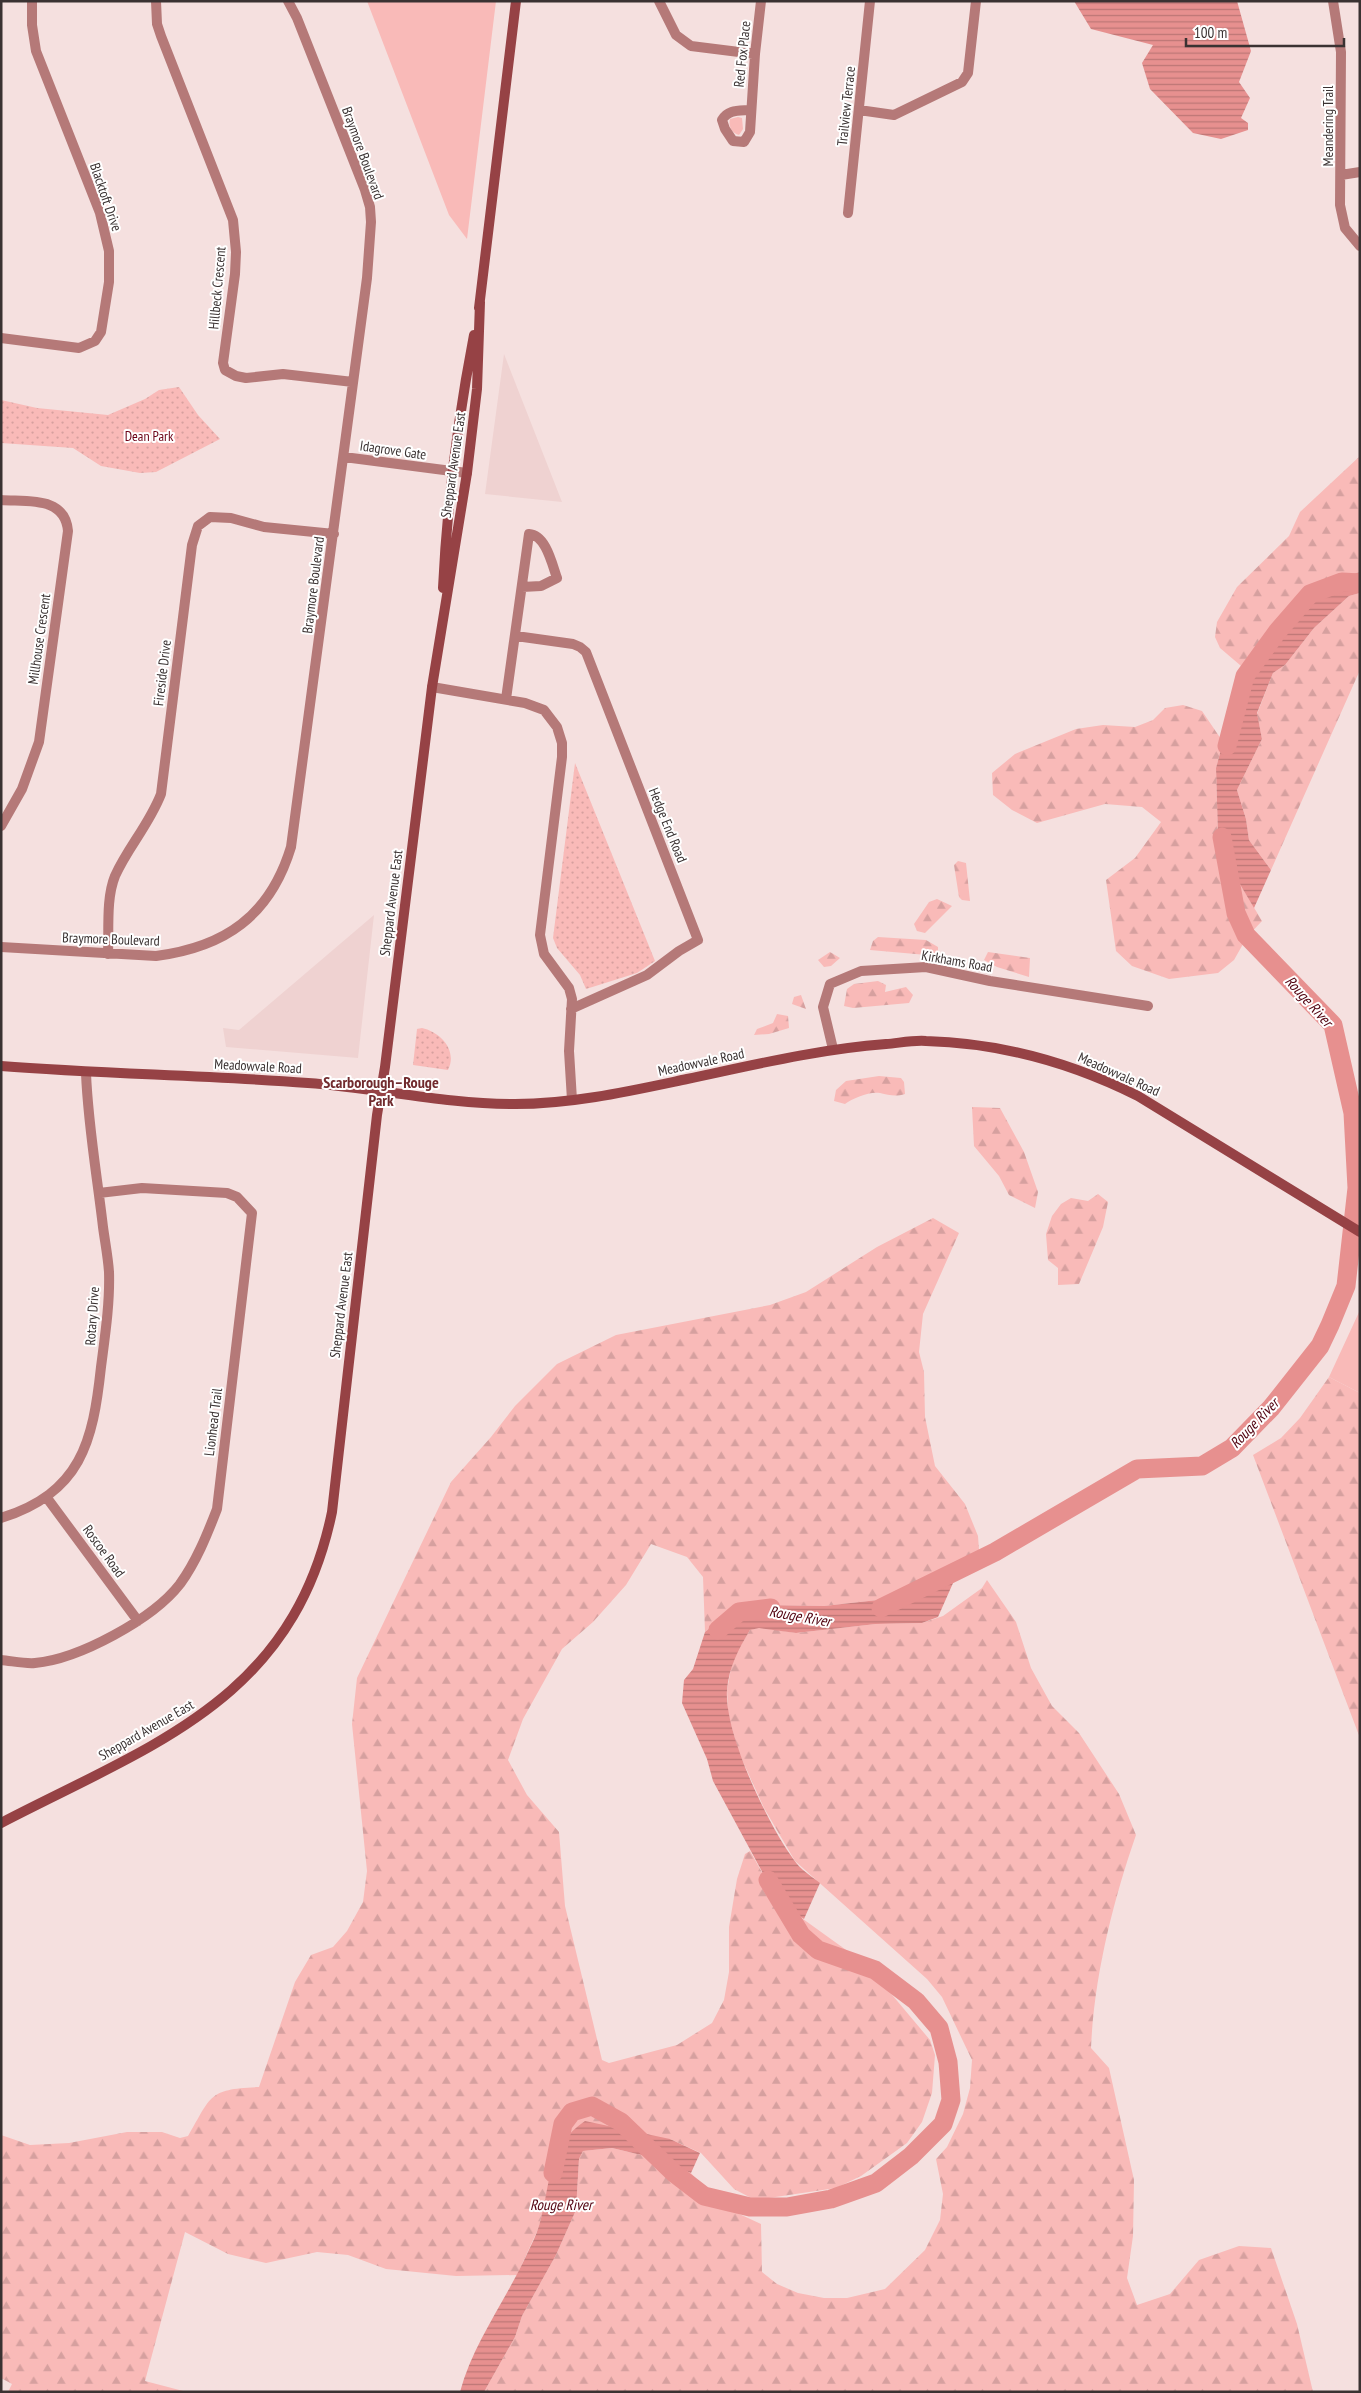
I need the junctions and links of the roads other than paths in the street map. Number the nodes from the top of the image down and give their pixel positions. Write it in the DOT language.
graph roads {
  1 [pos="32,1"];
  2 [pos="156,1"];
  3 [pos="288,1"];
  4 [pos="516,1"];
  5 [pos="659,1"];
  6 [pos="761,1"];
  7 [pos="870,1"];
  8 [pos="976,1"];
  9 [pos="1334,1"];
  10 [pos="755,54"];
  11 [pos="751,110"];
  12 [pos="859,110"];
  13 [pos="1360,172"];
  14 [pos="1341,175"];
  15 [pos="848,213"];
  16 [pos="1360,246"];
  17 [pos="480,302"];
  18 [pos="1,338"];
  19 [pos="353,382"];
  20 [pos="344,457"];
  21 [pos="453,472"];
  22 [pos="467,473"];
  23 [pos="1,500"];
  24 [pos="334,534"];
  25 [pos="522,587"];
  26 [pos="440,630"];
  27 [pos="516,636"];
  28 [pos="432,687"];
  29 [pos="506,699"];
  30 [pos="1,826"];
  31 [pos="1,947"];
  32 [pos="108,954"];
  33 [pos="1148,1006"];
  34 [pos="572,1009"];
  35 [pos="833,1049"];
  36 [pos="1,1066"];
  37 [pos="86,1073"];
  38 [pos="380,1091"];
  39 [pos="572,1100"];
  40 [pos="99,1193"];
  41 [pos="1360,1232"];
  42 [pos="47,1498"];
  43 [pos="1,1518"];
  44 [pos="138,1620"];
  45 [pos="1,1660"];
  46 [pos="1,1823"];
  1 -- 18 [label="street, Blacktoft Drive"];
  2 -- 19 [label="street, Hillbeck Crescent"];
  3 -- 19 [label="street, Braymore Boulevard"];
  4 -- 17 [label="main road, Sheppard Avenue East"];
  5 -- 10 [label="street"];
  6 -- 10 [label="street, Red Fox Place"];
  7 -- 12 [label="street, Trailview Terrace"];
  8 -- 12 [label="street"];
  9 -- 14 [label="street, Meandering Trail"];
  10 -- 11 [label="street, Red Fox Place"];
  12 -- 15 [label="street, Trailview Terrace"];
  13 -- 14 [label="street"];
  14 -- 16 [label="street, Meandering Trail"];
  17 -- 21 [label="main road, Sheppard Avenue East"];
  17 -- 22 [label="main road, Sheppard Avenue East"];
  19 -- 20 [label="street, Braymore Boulevard"];
  20 -- 21 [label="street, Idagrove Gate"];
  20 -- 24 [label="street, Braymore Boulevard"];
  21 -- 22 [label="street, Idagrove Gate"];
  21 -- 26 [label="main road, Sheppard Avenue East"];
  22 -- 26 [label="main road, Sheppard Avenue East"];
  23 -- 30 [label="street, Millhouse Crescent"];
  24 -- 32 [label="street, Braymore Boulevard"];
  24 -- 32 [label="street, Fireside Drive"];
  25 -- 25 [label="street"];
  25 -- 27 [label="street"];
  26 -- 28 [label="main road, Sheppard Avenue East"];
  27 -- 29 [label="street"];
  27 -- 34 [label="street, Hedge End Road"];
  28 -- 29 [label="street"];
  28 -- 38 [label="main road, Sheppard Avenue East"];
  29 -- 34 [label="street"];
  31 -- 32 [label="street, Braymore Boulevard"];
  33 -- 35 [label="street, Kirkhams Road"];
  34 -- 39 [label="street"];
  35 -- 39 [label="main road, Meadowvale Road"];
  35 -- 41 [label="main road, Meadowvale Road"];
  36 -- 37 [label="main road, Meadowvale Road"];
  37 -- 38 [label="main road, Meadowvale Road"];
  37 -- 40 [label="street, Rotary Drive"];
  38 -- 39 [label="main road, Meadowvale Road"];
  38 -- 46 [label="main road, Sheppard Avenue East"];
  40 -- 42 [label="street, Rotary Drive"];
  40 -- 44 [label="street, Lionhead Trail"];
  42 -- 43 [label="street, Rotary Drive"];
  42 -- 44 [label="street, Roscoe Road"];
  44 -- 45 [label="street, Lionhead Trail"];
}
